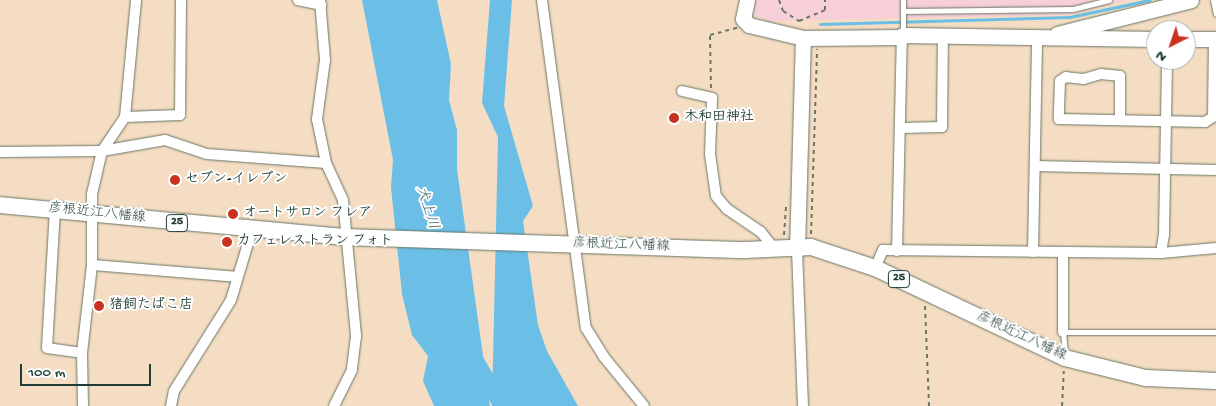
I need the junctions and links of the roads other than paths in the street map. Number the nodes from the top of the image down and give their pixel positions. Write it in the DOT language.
graph roads {
  1 [pos="136,0"];
  2 [pos="181,0"];
  3 [pos="298,0"];
  4 [pos="542,0"];
  5 [pos="733,0"];
  6 [pos="747,0"];
  7 [pos="903,0"];
  8 [pos="1109,0"];
  9 [pos="1191,0"];
  10 [pos="1213,0"];
  11 [pos="320,2"];
  12 [pos="903,11"];
  13 [pos="1216,14"];
  14 [pos="746,22"];
  15 [pos="943,35"];
  16 [pos="903,36"];
  17 [pos="1042,37"];
  18 [pos="810,38"];
  19 [pos="1146,38"];
  20 [pos="1196,39"];
  21 [pos="1215,39"];
  22 [pos="1168,70"];
  23 [pos="682,91"];
  24 [pos="125,116"];
  25 [pos="1120,120"];
  26 [pos="1166,121"];
  27 [pos="901,128"];
  28 [pos="102,151"];
  29 [pos="0,152"];
  30 [pos="326,163"];
  31 [pos="1035,166"];
  32 [pos="1165,169"];
  33 [pos="1216,170"];
  34 [pos="0,204"];
  35 [pos="55,210"];
  36 [pos="90,214"];
  37 [pos="252,230"];
  38 [pos="350,238"];
  39 [pos="571,244"];
  40 [pos="804,248"];
  41 [pos="1216,248"];
  42 [pos="774,250"];
  43 [pos="896,251"];
  44 [pos="1033,252"];
  45 [pos="1063,252"];
  46 [pos="1161,253"];
  47 [pos="92,265"];
  48 [pos="875,268"];
  49 [pos="238,277"];
  50 [pos="1063,332"];
  51 [pos="1216,332"];
  52 [pos="82,353"];
  53 [pos="1065,358"];
  54 [pos="1216,381"];
  55 [pos="83,406"];
  56 [pos="171,406"];
  57 [pos="334,406"];
  58 [pos="644,406"];
  59 [pos="802,406"];
  1 -- 24 [label="street"];
  2 -- 24 [label="street"];
  3 -- 11 [label="street"];
  4 -- 39 [label="street"];
  5 -- 14 [label="street"];
  6 -- 14 [label="street"];
  7 -- 12 [label="lane"];
  8 -- 12 [label="lane"];
  9 -- 17 [label="street"];
  10 -- 13 [label="lane"];
  11 -- 30 [label="street"];
  12 -- 16 [label="lane"];
  14 -- 18 [label="street"];
  15 -- 16 [label="street"];
  15 -- 17 [label="street"];
  15 -- 27 [label="street"];
  16 -- 18 [label="street"];
  16 -- 27 [label="street"];
  17 -- 19 [label="street"];
  17 -- 31 [label="street"];
  18 -- 40 [label="street"];
  20 -- 21 [label="street"];
  21 -- 26 [label="street"];
  22 -- 26 [label="street"];
  23 -- 42 [label="street"];
  24 -- 28 [label="street"];
  25 -- 25 [label="street"];
  25 -- 26 [label="street"];
  26 -- 32 [label="street"];
  27 -- 43 [label="street"];
  28 -- 29 [label="street"];
  28 -- 30 [label="street"];
  28 -- 36 [label="street"];
  30 -- 38 [label="street"];
  31 -- 32 [label="street"];
  31 -- 44 [label="street"];
  32 -- 33 [label="street"];
  32 -- 46 [label="street"];
  34 -- 35 [label="main road, 彦根近江八幡線 / 25"];
  35 -- 36 [label="main road, 彦根近江八幡線 / 25"];
  35 -- 52 [label="street"];
  36 -- 37 [label="main road, 彦根近江八幡線 / 25"];
  36 -- 47 [label="street"];
  37 -- 38 [label="main road, 彦根近江八幡線 / 25"];
  37 -- 49 [label="street"];
  38 -- 39 [label="main road, 彦根近江八幡線 / 25"];
  38 -- 57 [label="street"];
  39 -- 42 [label="main road, 彦根近江八幡線 / 25"];
  39 -- 58 [label="street"];
  40 -- 42 [label="main road, 彦根近江八幡線 / 25"];
  40 -- 48 [label="main road, 彦根近江八幡線 / 25"];
  40 -- 59 [label="street"];
  41 -- 46 [label="street"];
  43 -- 44 [label="street"];
  43 -- 48 [label="street"];
  44 -- 45 [label="street"];
  45 -- 46 [label="street"];
  45 -- 50 [label="street"];
  47 -- 49 [label="street"];
  47 -- 52 [label="street"];
  48 -- 53 [label="main road, 彦根近江八幡線 / 25"];
  49 -- 56 [label="street"];
  50 -- 51 [label="lane"];
  50 -- 53 [label="lane"];
  52 -- 55 [label="street"];
  53 -- 54 [label="main road, 彦根近江八幡線 / 25"];
}
